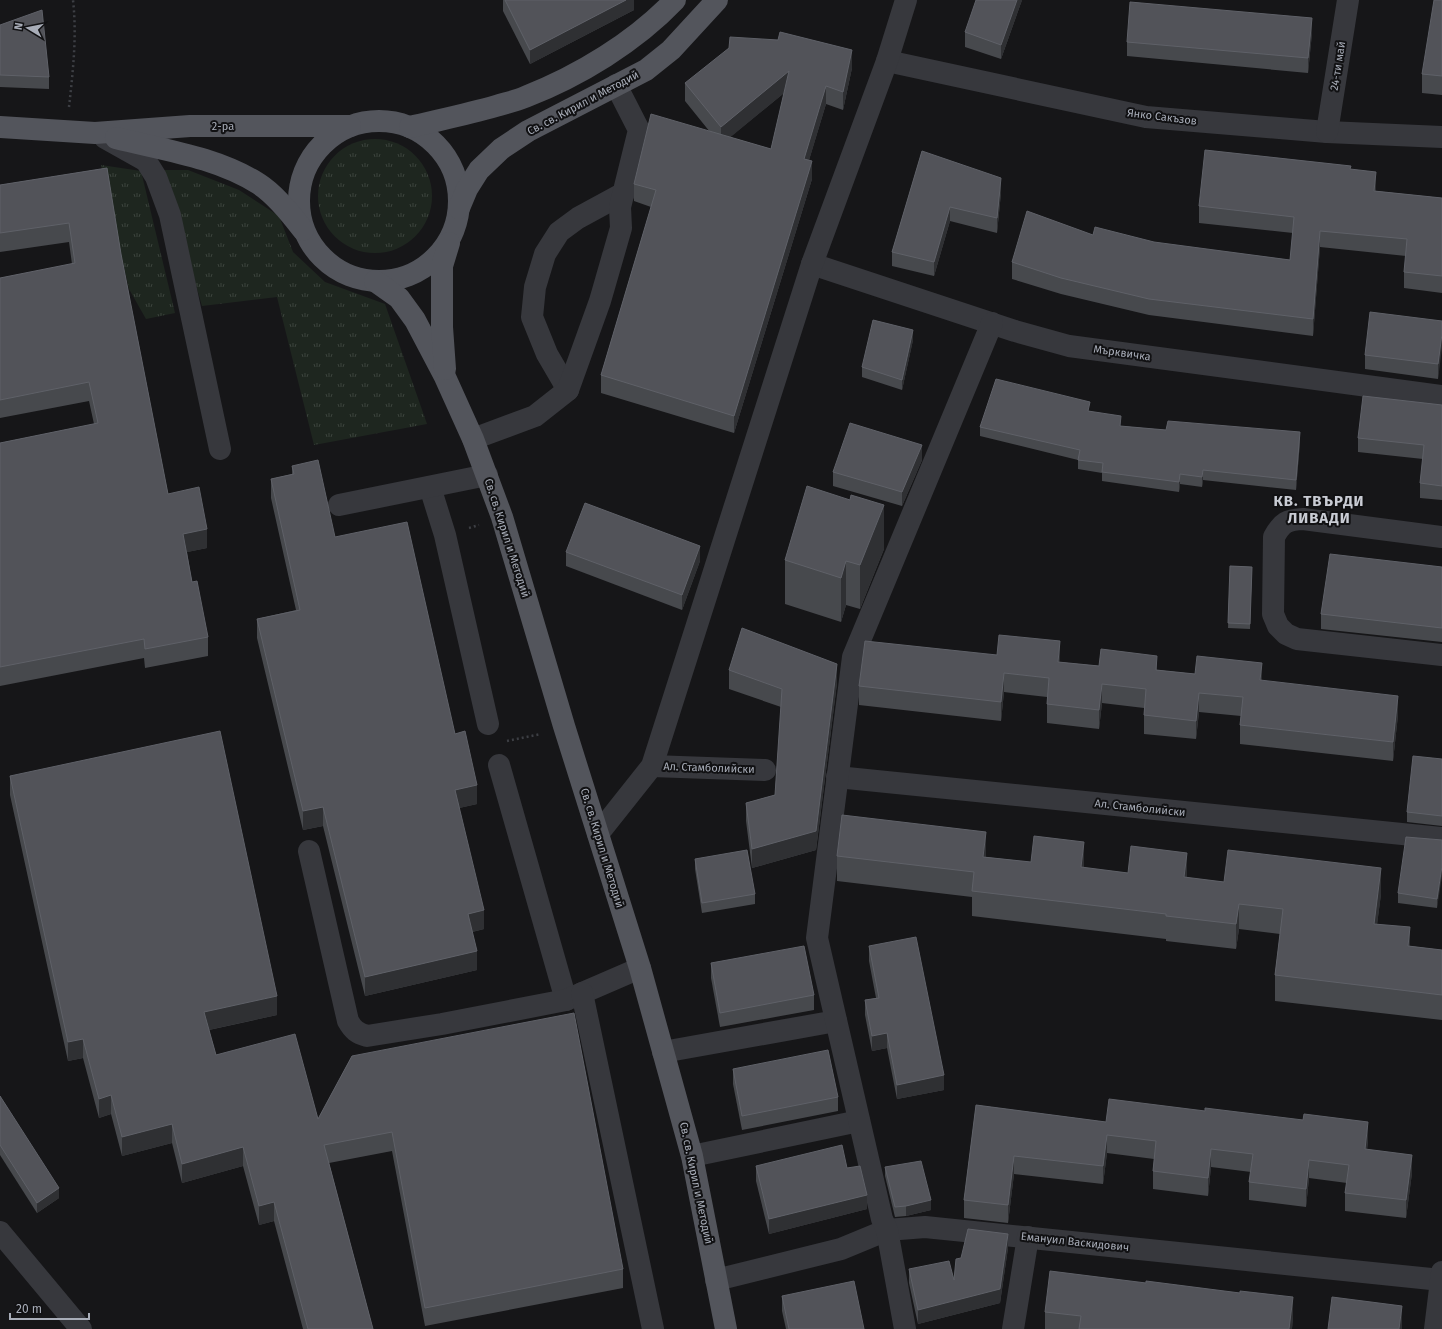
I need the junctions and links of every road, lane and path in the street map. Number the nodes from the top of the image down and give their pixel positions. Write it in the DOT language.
graph roads {
  1 [pos="73,0"];
  2 [pos="675,0"];
  3 [pos="717,0"];
  4 [pos="906,0"];
  5 [pos="1348,0"];
  6 [pos="887,61"];
  7 [pos="616,85"];
  8 [pos="351,126"];
  9 [pos="0,127"];
  10 [pos="410,127"];
  11 [pos="65,132"];
  12 [pos="1327,132"];
  13 [pos="95,133"];
  14 [pos="1442,138"];
  15 [pos="624,193"];
  16 [pos="458,211"];
  17 [pos="452,234"];
  18 [pos="307,237"];
  19 [pos="812,264"];
  20 [pos="375,281"];
  21 [pos="992,323"];
  22 [pos="445,376"];
  23 [pos="568,390"];
  24 [pos="1442,396"];
  25 [pos="473,438"];
  26 [pos="220,449"];
  27 [pos="487,475"];
  28 [pos="430,487"];
  29 [pos="339,505"];
  30 [pos="502,517"];
  31 [pos="445,535"];
  32 [pos="1442,537"];
  33 [pos="1442,655"];
  34 [pos="488,724"];
  35 [pos="564,726"];
  36 [pos="500,742"];
  37 [pos="499,765"];
  38 [pos="652,766"];
  39 [pos="765,770"];
  40 [pos="837,777"];
  41 [pos="598,834"];
  42 [pos="1442,838"];
  43 [pos="310,851"];
  44 [pos="640,968"];
  45 [pos="574,996"];
  46 [pos="836,1021"];
  47 [pos="663,1052"];
  48 [pos="859,1121"];
  49 [pos="692,1156"];
  50 [pos="887,1230"];
  51 [pos="0,1232"];
  52 [pos="1028,1237"];
  53 [pos="1442,1276"];
  54 [pos="716,1280"];
  55 [pos="649,1328"];
  56 [pos="81,1329"];
  57 [pos="726,1329"];
  58 [pos="905,1329"];
  59 [pos="1013,1329"];
  60 [pos="1435,1329"];
  1 -- 11 [label="path"];
  2 -- 10 [label="main road"];
  3 -- 7 [label="main road, Св. св. Кирил и Методий"];
  4 -- 6 [label="street"];
  5 -- 12 [label="street, 24-ти май"];
  6 -- 12 [label="street, Янко Сакъзов"];
  6 -- 19 [label="street"];
  7 -- 15 [label="street"];
  7 -- 16 [label="main road, Св. св. Кирил и Методий"];
  8 -- 10 [label="main road"];
  8 -- 13 [label="main road, 2-ра"];
  8 -- 18 [label="main road"];
  9 -- 11 [label="main road, 2-ра"];
  10 -- 16 [label="main road"];
  11 -- 13 [label="main road, 2-ра"];
  12 -- 14 [label="street, Янко Сакъзов"];
  13 -- 18 [label="main road, 2-ра"];
  13 -- 26 [label="street"];
  15 -- 23 [label="street"];
  15 -- 23 [label="street"];
  16 -- 17 [label="main road, Св. св. Кирил и Методий"];
  17 -- 20 [label="main road"];
  17 -- 22 [label="main road, Св. св. Кирил и Методий"];
  18 -- 20 [label="main road, 2-ра"];
  19 -- 21 [label="street, Мърквичка"];
  19 -- 38 [label="street"];
  20 -- 22 [label="main road, Св. св. Кирил и Методий"];
  21 -- 24 [label="street, Мърквичка"];
  21 -- 40 [label="street"];
  22 -- 25 [label="main road, Св. св. Кирил и Методий"];
  23 -- 25 [label="street"];
  25 -- 27 [label="main road, Св. св. Кирил и Методий"];
  27 -- 28 [label="street"];
  27 -- 30 [label="main road, Св. св. Кирил и Методий"];
  28 -- 29 [label="street"];
  28 -- 31 [label="street"];
  30 -- 31 [label="path"];
  30 -- 35 [label="main road, Св. св. Кирил и Методий"];
  31 -- 34 [label="street"];
  32 -- 33 [label="street"];
  35 -- 36 [label="path"];
  35 -- 41 [label="main road, Св. св. Кирил и Методий"];
  37 -- 45 [label="street"];
  38 -- 39 [label="street, Ал. Стамболийски"];
  38 -- 41 [label="street"];
  40 -- 42 [label="street, Ал. Стамболийски"];
  40 -- 46 [label="street"];
  41 -- 44 [label="main road, Св. св. Кирил и Методий"];
  43 -- 45 [label="street"];
  44 -- 45 [label="street"];
  44 -- 47 [label="main road, Св. св. Кирил и Методий"];
  45 -- 55 [label="street"];
  46 -- 47 [label="street"];
  46 -- 48 [label="street"];
  47 -- 49 [label="main road, Св. св. Кирил и Методий"];
  48 -- 49 [label="street"];
  48 -- 50 [label="street"];
  49 -- 54 [label="main road, Св. св. Кирил и Методий"];
  50 -- 52 [label="street, Емануил Васкидович"];
  50 -- 54 [label="street, Емануил Васкидович"];
  50 -- 58 [label="street"];
  51 -- 56 [label="street"];
  52 -- 53 [label="street, Емануил Васкидович"];
  52 -- 59 [label="street"];
  53 -- 60 [label="street"];
  54 -- 57 [label="main road, Св. св. Кирил и Методий"];
}
